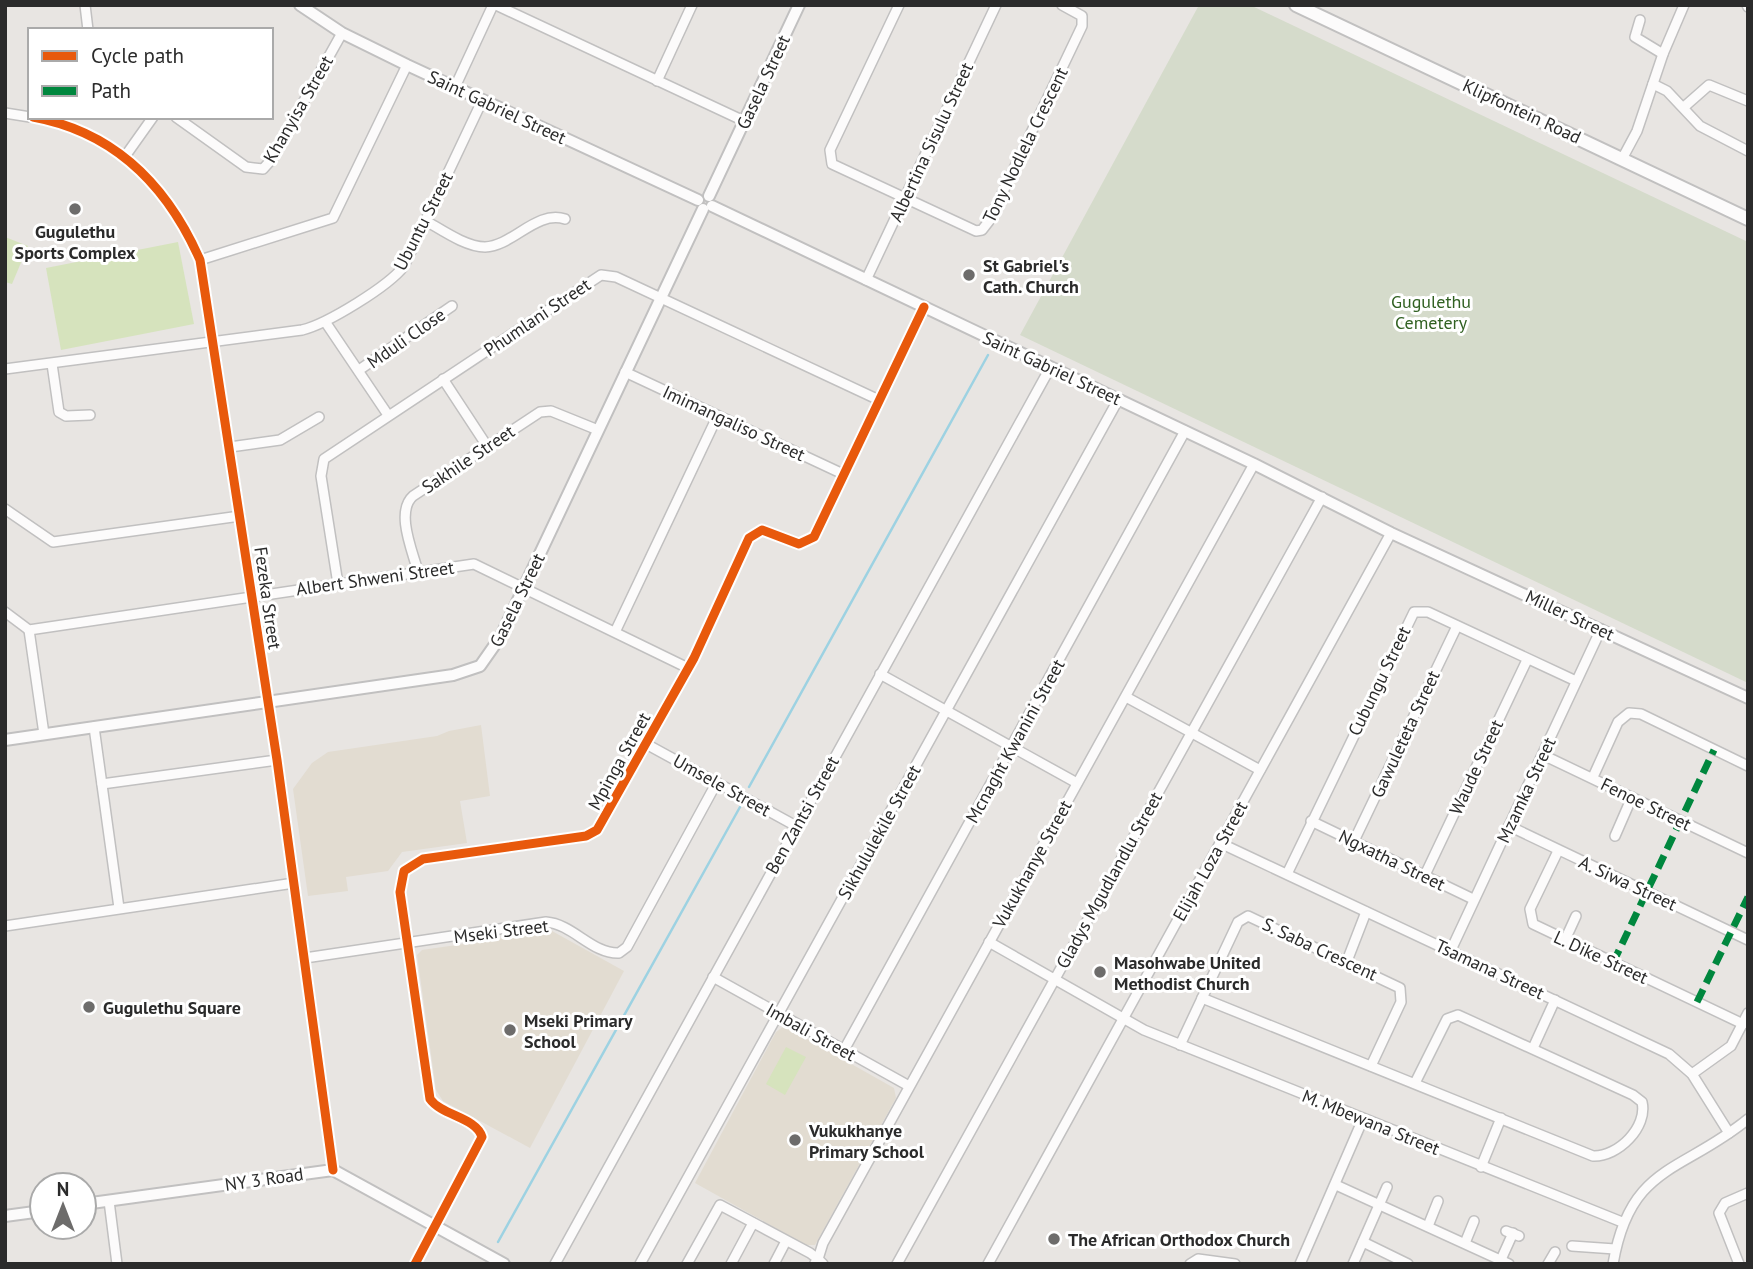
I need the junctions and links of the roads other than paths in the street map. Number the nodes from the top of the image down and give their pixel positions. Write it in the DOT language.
graph roads {
  1 [pos="85,5"];
  2 [pos="300,5"];
  3 [pos="495,5"];
  4 [pos="692,5"];
  5 [pos="799,5"];
  6 [pos="899,5"];
  7 [pos="996,5"];
  8 [pos="1062,5"];
  9 [pos="1296,5"];
  10 [pos="1684,5"];
  11 [pos="1640,20"];
  12 [pos="88,28"];
  13 [pos="342,33"];
  14 [pos="1663,54"];
  15 [pos="407,65"];
  16 [pos="657,81"];
  17 [pos="1653,84"];
  18 [pos="455,87"];
  19 [pos="482,101"];
  20 [pos="1748,101"];
  21 [pos="1684,107"];
  22 [pos="5,113"];
  23 [pos="28,117"];
  24 [pos="38,119"];
  25 [pos="152,119"];
  26 [pos="179,119"];
  27 [pos="744,121"];
  28 [pos="1746,147"];
  29 [pos="126,155"];
  30 [pos="1622,159"];
  31 [pos="904,198"];
  32 [pos="705,203"];
  33 [pos="565,219"];
  34 [pos="1748,219"];
  35 [pos="426,221"];
  36 [pos="200,260"];
  37 [pos="866,280"];
  38 [pos="661,297"];
  39 [pos="452,306"];
  40 [pos="924,307"];
  41 [pos="326,323"];
  42 [pos="214,343"];
  43 [pos="52,364"];
  44 [pos="1050,368"];
  45 [pos="5,369"];
  46 [pos="359,370"];
  47 [pos="625,372"];
  48 [pos="443,379"];
  49 [pos="879,400"];
  50 [pos="1118,400"];
  51 [pos="90,415"];
  52 [pos="388,415"];
  53 [pos="319,417"];
  54 [pos="717,417"];
  55 [pos="598,430"];
  56 [pos="1185,432"];
  57 [pos="487,446"];
  58 [pos="230,447"];
  59 [pos="1254,464"];
  60 [pos="842,474"];
  61 [pos="1322,497"];
  62 [pos="5,509"];
  63 [pos="240,516"];
  64 [pos="1391,533"];
  65 [pos="418,572"];
  66 [pos="338,584"];
  67 [pos="524,587"];
  68 [pos="251,597"];
  69 [pos="5,612"];
  70 [pos="1457,626"];
  71 [pos="29,629"];
  72 [pos="1601,629"];
  73 [pos="616,631"];
  74 [pos="1527,660"];
  75 [pos="688,668"];
  76 [pos="880,674"];
  77 [pos="1576,681"];
  78 [pos="1125,697"];
  79 [pos="1748,698"];
  80 [pos="267,701"];
  81 [pos="946,711"];
  82 [pos="94,727"];
  83 [pos="1191,733"];
  84 [pos="44,734"];
  85 [pos="5,740"];
  86 [pos="648,745"];
  87 [pos="1012,746"];
  88 [pos="1543,755"];
  89 [pos="277,760"];
  90 [pos="1748,766"];
  91 [pos="1260,771"];
  92 [pos="1593,778"];
  93 [pos="717,782"];
  94 [pos="1076,783"];
  95 [pos="102,784"];
  96 [pos="1632,797"];
  97 [pos="1311,821"];
  98 [pos="796,826"];
  99 [pos="1509,826"];
  100 [pos="1615,836"];
  101 [pos="1354,841"];
  102 [pos="1220,843"];
  103 [pos="1558,850"];
  104 [pos="1748,853"];
  105 [pos="1287,874"];
  106 [pos="1425,875"];
  107 [pos="294,883"];
  108 [pos="1473,900"];
  109 [pos="119,908"];
  110 [pos="1366,912"];
  111 [pos="1576,916"];
  112 [pos="5,926"];
  113 [pos="1565,940"];
  114 [pos="1748,940"];
  115 [pos="989,942"];
  116 [pos="407,943"];
  117 [pos="1451,950"];
  118 [pos="305,958"];
  119 [pos="1347,961"];
  120 [pos="713,978"];
  121 [pos="1055,978"];
  122 [pos="1202,998"];
  123 [pos="1555,1000"];
  124 [pos="778,1013"];
  125 [pos="1748,1013"];
  126 [pos="1123,1018"];
  127 [pos="1743,1024"];
  128 [pos="1180,1045"];
  129 [pos="1533,1048"];
  130 [pos="844,1050"];
  131 [pos="1371,1066"];
  132 [pos="1692,1074"];
  133 [pos="1415,1083"];
  134 [pos="909,1086"];
  135 [pos="1501,1118"];
  136 [pos="1363,1119"];
  137 [pos="1748,1119"];
  138 [pos="1729,1133"];
  139 [pos="1482,1167"];
  140 [pos="333,1170"];
  141 [pos="1336,1185"];
  142 [pos="1387,1186"];
  143 [pos="1748,1193"];
  144 [pos="109,1201"];
  145 [pos="1438,1201"];
  146 [pos="98,1202"];
  147 [pos="1379,1205"];
  148 [pos="28,1212"];
  149 [pos="5,1216"];
  150 [pos="1474,1221"];
  151 [pos="1622,1222"];
  152 [pos="753,1223"];
  153 [pos="435,1226"];
  154 [pos="1428,1226"];
  155 [pos="1513,1233"];
  156 [pos="786,1241"];
  157 [pos="1363,1242"];
  158 [pos="1465,1243"];
  159 [pos="1572,1246"];
  160 [pos="1615,1249"];
  161 [pos="1554,1251"];
  162 [pos="818,1262"];
  163 [pos="1503,1263"];
  164 [pos="117,1264"];
  165 [pos="415,1264"];
  166 [pos="504,1264"];
  167 [pos="555,1264"];
  168 [pos="640,1264"];
  169 [pos="687,1264"];
  170 [pos="731,1264"];
  171 [pos="774,1264"];
  172 [pos="897,1264"];
  173 [pos="988,1264"];
  174 [pos="1190,1264"];
  175 [pos="1235,1264"];
  176 [pos="1300,1264"];
  177 [pos="1353,1264"];
  178 [pos="1408,1264"];
  179 [pos="1548,1264"];
  180 [pos="1613,1264"];
  181 [pos="1739,1264"];
  1 -- 12 [label="street"];
  2 -- 13 [label="street, Saint Gabriel Street"];
  3 -- 16 [label="street"];
  3 -- 18 [label="street"];
  4 -- 16 [label="street"];
  5 -- 27 [label="street, Gasela Street"];
  6 -- 31 [label="street, Tony Nodlela Crescent"];
  7 -- 31 [label="street, Albertina Sisulu Street"];
  8 -- 31 [label="street, Tony Nodlela Crescent"];
  9 -- 30 [label="main road, Klipfontein Road"];
  10 -- 14 [label="street"];
  11 -- 14 [label="street"];
  13 -- 15 [label="street, Saint Gabriel Street"];
  13 -- 26 [label="street, Khanyisa Street"];
  14 -- 17 [label="street"];
  15 -- 18 [label="street, Saint Gabriel Street"];
  15 -- 36 [label="street"];
  16 -- 27 [label="street"];
  17 -- 21 [label="street"];
  17 -- 30 [label="street"];
  18 -- 19 [label="street, Saint Gabriel Street"];
  19 -- 32 [label="street, Saint Gabriel Street"];
  19 -- 35 [label="street, Ubuntu Street"];
  20 -- 21 [label="street"];
  21 -- 28 [label="street"];
  22 -- 23 [label="street, Fezeka Street"];
  24 -- 29 [label="street, Fezeka Street"];
  25 -- 29 [label="street"];
  27 -- 32 [label="street, Gasela Street"];
  29 -- 36 [label="street, Fezeka Street"];
  30 -- 34 [label="main road, Klipfontein Road"];
  31 -- 37 [label="street, Albertina Sisulu Street"];
  32 -- 37 [label="street, Saint Gabriel Street"];
  32 -- 38 [label="street, Gasela Street"];
  33 -- 35 [label="street"];
  35 -- 41 [label="street, Ubuntu Street"];
  36 -- 42 [label="street, Fezeka Street"];
  37 -- 40 [label="street, Saint Gabriel Street"];
  38 -- 47 [label="street, Gasela Street"];
  38 -- 48 [label="street, Phumlani Street"];
  38 -- 49 [label="street, Phumlani Street"];
  39 -- 46 [label="street, Mduli Close"];
  40 -- 44 [label="street, Saint Gabriel Street"];
  40 -- 49 [label="street, Mpinga Street"];
  41 -- 42 [label="street, Ubuntu Street"];
  41 -- 46 [label="street"];
  42 -- 43 [label="street, Ubuntu Street"];
  42 -- 58 [label="street, Fezeka Street"];
  43 -- 45 [label="street, Ubuntu Street"];
  43 -- 51 [label="street"];
  44 -- 50 [label="street, Saint Gabriel Street"];
  44 -- 76 [label="street, Ben Zantsi Street"];
  46 -- 52 [label="street"];
  47 -- 54 [label="street, Imimangaliso Street"];
  47 -- 55 [label="street, Gasela Street"];
  48 -- 52 [label="street, Phumlani Street"];
  48 -- 57 [label="street"];
  49 -- 60 [label="street, Mpinga Street"];
  50 -- 56 [label="street, Saint Gabriel Street"];
  50 -- 81 [label="street, Sikhululekile Street"];
  52 -- 66 [label="street, Phumlani Street"];
  53 -- 58 [label="street"];
  54 -- 60 [label="street, Imimangaliso Street"];
  54 -- 73 [label="street"];
  55 -- 57 [label="street, Sakhile Street"];
  55 -- 67 [label="street, Gasela Street"];
  56 -- 59 [label="street, Saint Gabriel Street"];
  56 -- 87 [label="street, Mcnaght Kwanini Street"];
  57 -- 65 [label="street, Sakhile Street"];
  58 -- 63 [label="street, Fezeka Street"];
  59 -- 61 [label="street, Saint Gabriel Street"];
  59 -- 78 [label="street, Vukukhanye Street"];
  60 -- 75 [label="street, Mpinga Street"];
  61 -- 64 [label="street, Saint Gabriel Street"];
  61 -- 83 [label="street, Gladys Mgudlandlu Street"];
  62 -- 63 [label="street"];
  63 -- 68 [label="street, Fezeka Street"];
  64 -- 72 [label="street, Miller Street"];
  64 -- 91 [label="street, Elijah Loza Street"];
  65 -- 66 [label="street, Albert Shweni Street"];
  65 -- 67 [label="street, Albert Shweni Street"];
  66 -- 68 [label="street, Albert Shweni Street"];
  67 -- 73 [label="street, Albert Shweni Street"];
  67 -- 80 [label="street, Gasela Street"];
  68 -- 71 [label="street, Albert Shweni Street"];
  68 -- 80 [label="street, Fezeka Street"];
  69 -- 71 [label="street"];
  70 -- 74 [label="street, Cubungu Street"];
  70 -- 97 [label="street, Cubungu Street"];
  70 -- 101 [label="street, Gawuleteta Street"];
  71 -- 84 [label="street"];
  72 -- 77 [label="street, Mzamka Street"];
  72 -- 79 [label="street, Miller Street"];
  73 -- 75 [label="street, Albert Shweni Street"];
  74 -- 77 [label="street, Cubungu Street"];
  74 -- 106 [label="street, Waude Street"];
  75 -- 86 [label="street, Mpinga Street"];
  76 -- 81 [label="street"];
  76 -- 98 [label="street, Ben Zantsi Street"];
  77 -- 88 [label="street, Mzamka Street"];
  78 -- 83 [label="street"];
  78 -- 94 [label="street, Vukukhanye Street"];
  80 -- 82 [label="street, Gasela Street"];
  80 -- 89 [label="street, Fezeka Street"];
  81 -- 87 [label="street"];
  81 -- 124 [label="street, Sikhululekile Street"];
  82 -- 84 [label="street, Gasela Street"];
  82 -- 95 [label="street"];
  83 -- 91 [label="street"];
  83 -- 121 [label="street, Gladys Mgudlandlu Street"];
  84 -- 85 [label="street, Gasela Street"];
  86 -- 93 [label="street, Umsele Street"];
  86 -- 116 [label="street, Mpinga Street"];
  87 -- 94 [label="street"];
  87 -- 130 [label="street, Mcnaght Kwanini Street"];
  88 -- 92 [label="street, Fenoe Street"];
  88 -- 99 [label="street, Mzamka Street"];
  89 -- 95 [label="street"];
  89 -- 107 [label="street, Fezeka Street"];
  90 -- 92 [label="street"];
  91 -- 102 [label="street, Elijah Loza Street"];
  92 -- 96 [label="street, Fenoe Street"];
  93 -- 98 [label="street, Umsele Street"];
  93 -- 116 [label="street, Mseki Street"];
  94 -- 115 [label="street, Vukukhanye Street"];
  95 -- 109 [label="street"];
  96 -- 100 [label="street"];
  96 -- 104 [label="street, Fenoe Street"];
  97 -- 101 [label="street, Ngxatha Street"];
  97 -- 105 [label="street, Cubungu Street"];
  98 -- 120 [label="street, Ben Zantsi Street"];
  99 -- 103 [label="street, A. Siwa Street"];
  99 -- 108 [label="street, Mzamka Street"];
  101 -- 106 [label="street, Ngxatha Street"];
  102 -- 105 [label="street, Tsamana Street"];
  102 -- 126 [label="street, Elijah Loza Street"];
  103 -- 113 [label="street, L. Dike Street"];
  103 -- 114 [label="street, A. Siwa Street"];
  105 -- 110 [label="street, Tsamana Street"];
  106 -- 108 [label="street, Ngxatha Street"];
  107 -- 109 [label="street"];
  107 -- 118 [label="street, Fezeka Street"];
  108 -- 117 [label="street, Mzamka Street"];
  109 -- 112 [label="street"];
  110 -- 117 [label="street, Tsamana Street"];
  110 -- 119 [label="street"];
  111 -- 113 [label="street"];
  113 -- 127 [label="street, L. Dike Street"];
  115 -- 121 [label="street, M. Mbewana Street"];
  115 -- 134 [label="street, Vukukhanye Street"];
  116 -- 118 [label="street, Mseki Street"];
  116 -- 153 [label="street, Mpinga Street"];
  117 -- 123 [label="street, Tsamana Street"];
  118 -- 140 [label="street, Fezeka Street"];
  119 -- 122 [label="street, S. Saba Crescent"];
  119 -- 131 [label="street, S. Saba Crescent"];
  120 -- 124 [label="street, Imbali Street"];
  120 -- 167 [label="street, Ben Zantsi Street"];
  121 -- 126 [label="street, M. Mbewana Street"];
  121 -- 172 [label="street, Gladys Mgudlandlu Street"];
  122 -- 128 [label="street, S. Saba Crescent"];
  122 -- 131 [label="street"];
  123 -- 129 [label="street"];
  123 -- 132 [label="street, Tsamana Street"];
  124 -- 130 [label="street, Imbali Street"];
  124 -- 168 [label="street, Sikhululekile Street"];
  125 -- 127 [label="street"];
  126 -- 128 [label="street, M. Mbewana Street"];
  126 -- 173 [label="street, Elijah Loza Street"];
  127 -- 132 [label="street"];
  128 -- 136 [label="street, M. Mbewana Street"];
  129 -- 133 [label="street"];
  129 -- 135 [label="street"];
  130 -- 134 [label="street, Imbali Street"];
  131 -- 133 [label="street"];
  132 -- 138 [label="street, Tsamana Street"];
  133 -- 135 [label="street"];
  134 -- 162 [label="street, Vukukhanye Street"];
  135 -- 139 [label="street"];
  136 -- 139 [label="street, M. Mbewana Street"];
  136 -- 141 [label="street"];
  137 -- 138 [label="street"];
  138 -- 151 [label="street"];
  139 -- 151 [label="street, M. Mbewana Street"];
  140 -- 144 [label="street, NY 3 Road"];
  140 -- 153 [label="street"];
  141 -- 147 [label="street"];
  141 -- 176 [label="street"];
  142 -- 147 [label="street"];
  143 -- 181 [label="street"];
  144 -- 146 [label="street, NY 3 Road"];
  144 -- 164 [label="street"];
  145 -- 154 [label="street"];
  147 -- 154 [label="street"];
  147 -- 157 [label="street"];
  148 -- 149 [label="street"];
  150 -- 158 [label="street"];
  151 -- 160 [label="street"];
  152 -- 156 [label="street"];
  152 -- 169 [label="street"];
  152 -- 170 [label="street"];
  153 -- 165 [label="street, Mpinga Street"];
  153 -- 166 [label="street"];
  154 -- 158 [label="street"];
  155 -- 163 [label="street"];
  156 -- 162 [label="street"];
  156 -- 171 [label="street"];
  157 -- 177 [label="street"];
  157 -- 178 [label="street"];
  158 -- 163 [label="street"];
  159 -- 160 [label="street"];
  160 -- 180 [label="street"];
  161 -- 179 [label="street"];
  174 -- 175 [label="street"];
}
